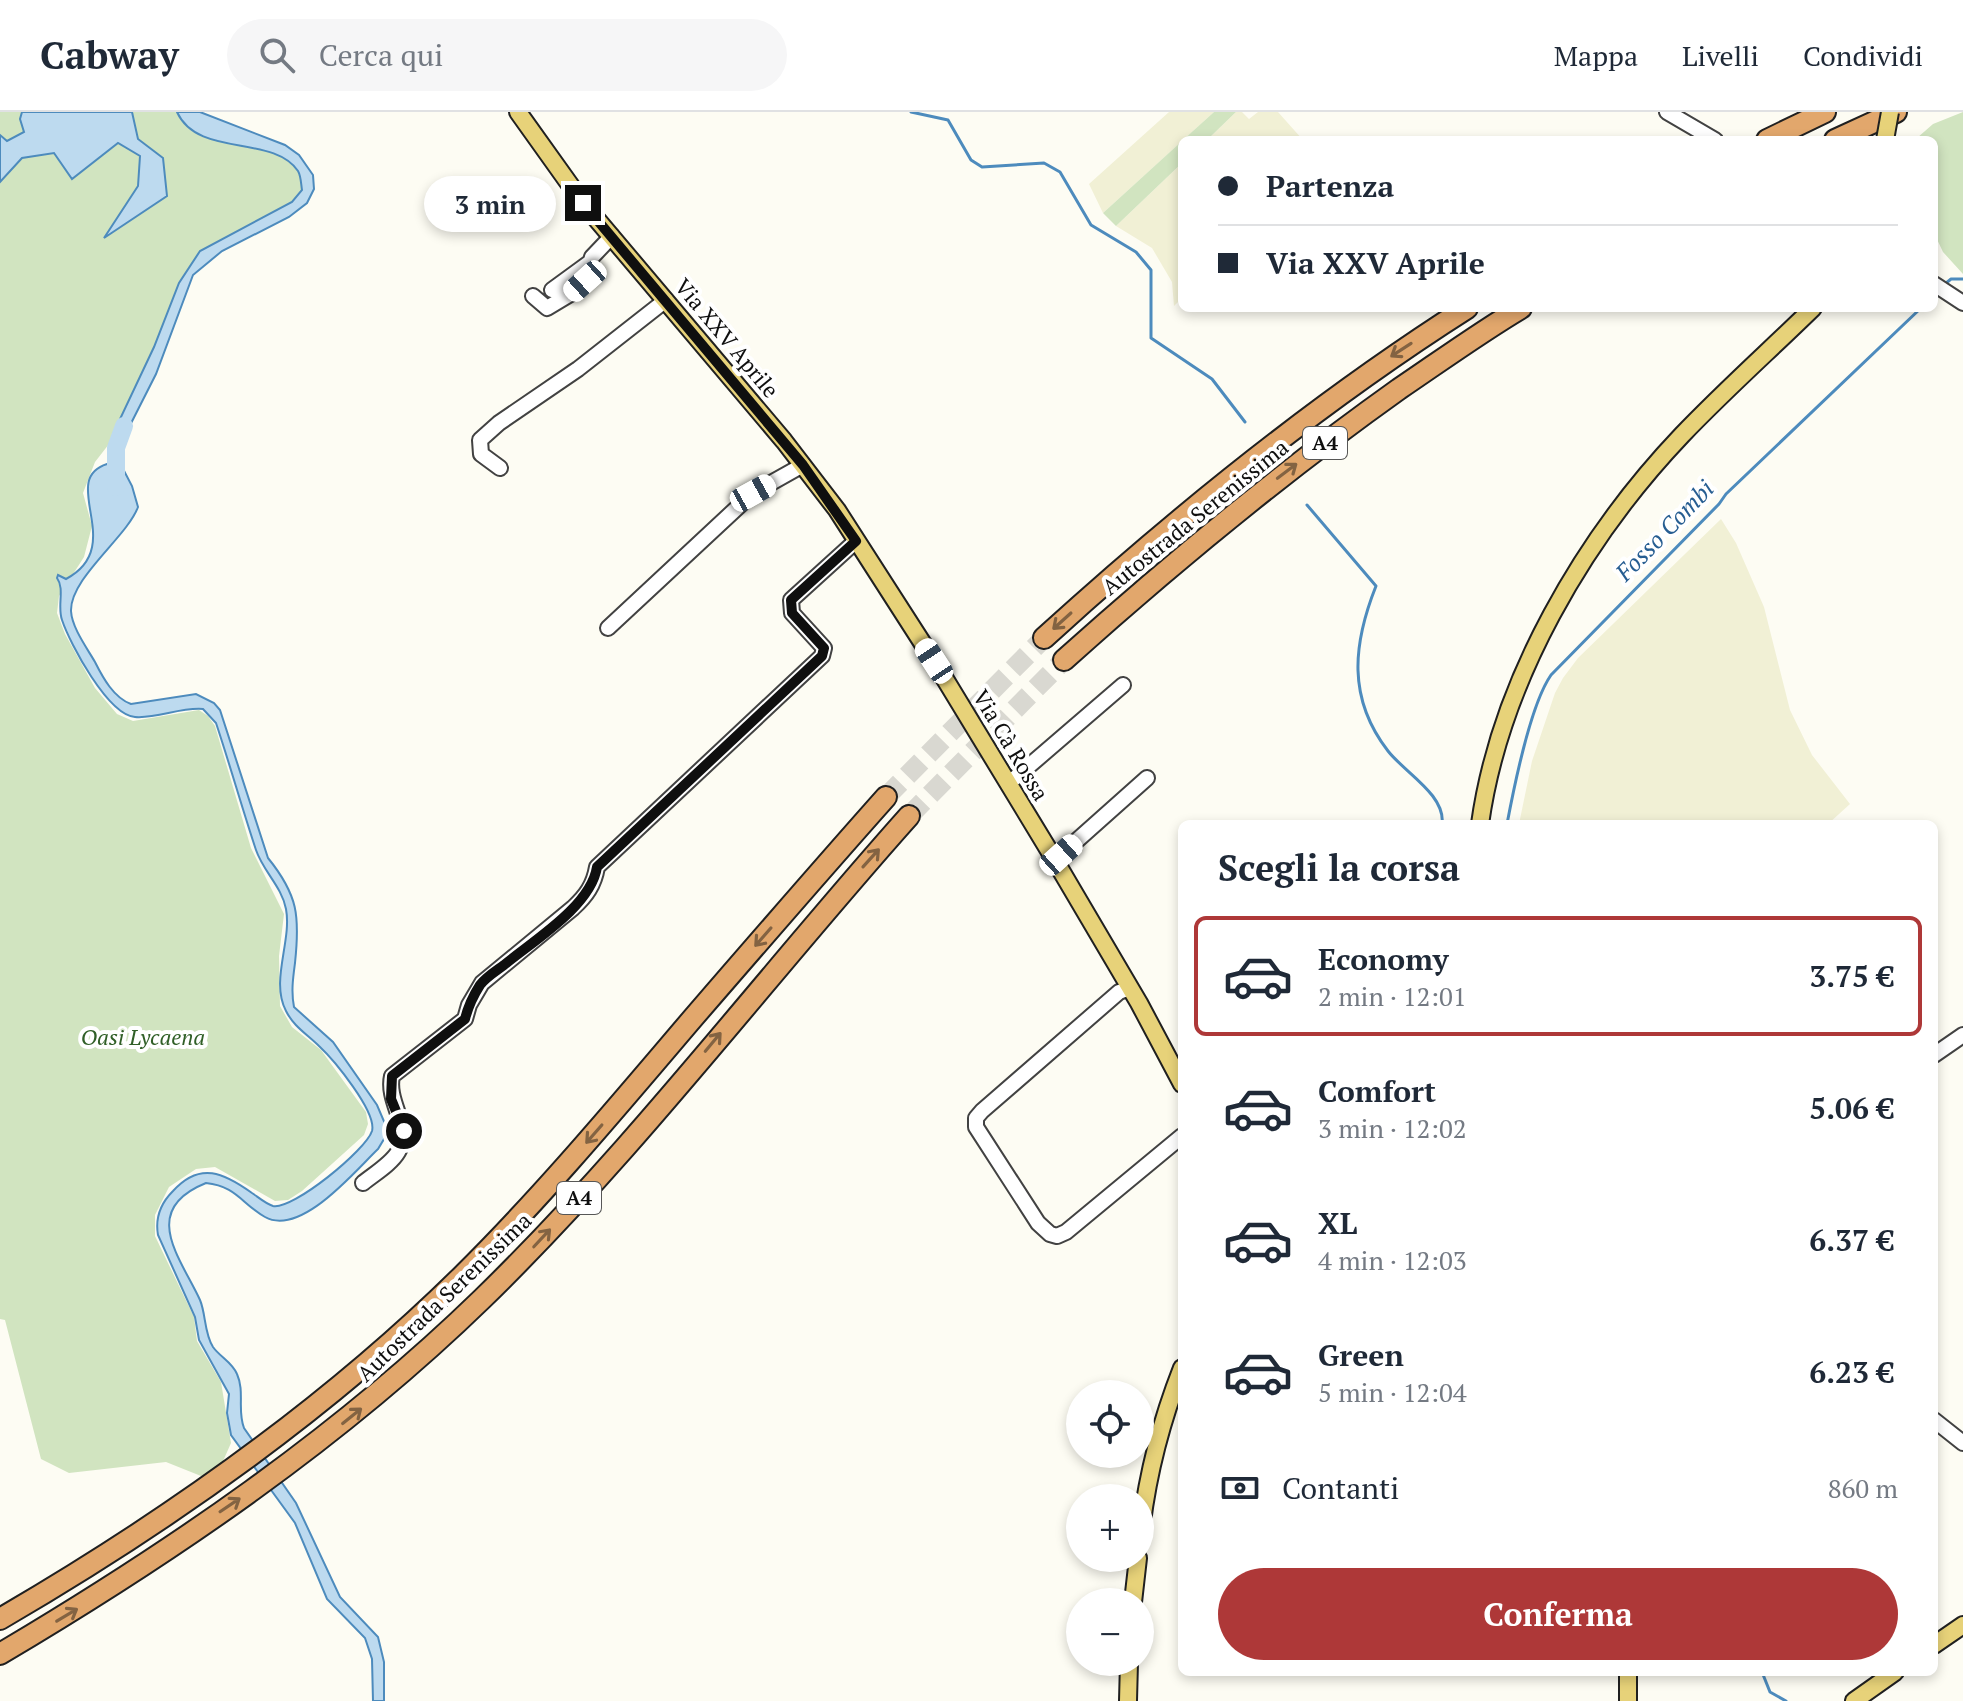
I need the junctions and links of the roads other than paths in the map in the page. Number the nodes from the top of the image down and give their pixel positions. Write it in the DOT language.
graph roads {
  1 [pos="518,112"];
  2 [pos="1667,112"];
  3 [pos="1825,112"];
  4 [pos="1890,112"];
  5 [pos="1896,112"];
  6 [pos="1708,136"];
  7 [pos="1775,136"];
  8 [pos="1844,136"];
  9 [pos="1886,136"];
  10 [pos="612,236"];
  11 [pos="589,263"];
  12 [pos="1938,287"];
  13 [pos="552,290"];
  14 [pos="533,296"];
  15 [pos="666,300"];
  16 [pos="1963,303"];
  17 [pos="1461,312"];
  18 [pos="1515,312"];
  19 [pos="1809,312"];
  20 [pos="784,441"];
  21 [pos="803,465"];
  22 [pos="500,468"];
  23 [pos="856,541"];
  24 [pos="608,628"];
  25 [pos="1044,638"];
  26 [pos="1064,660"];
  27 [pos="1123,685"];
  28 [pos="1147,778"];
  29 [pos="1008,784"];
  30 [pos="886,797"];
  31 [pos="909,816"];
  32 [pos="1481,820"];
  33 [pos="1055,860"];
  34 [pos="1130,988"];
  35 [pos="1963,1035"];
  36 [pos="1938,1052"];
  37 [pos="1178,1075"];
  38 [pos="1178,1139"];
  39 [pos="363,1183"];
  40 [pos="1178,1378"];
  41 [pos="1938,1423"];
  42 [pos="1963,1443"];
  43 [pos="1147,1484"];
  44 [pos="0,1619"];
  45 [pos="1963,1625"];
  46 [pos="1938,1642"];
  47 [pos="0,1654"];
  48 [pos="1129,1676"];
  49 [pos="1628,1676"];
  50 [pos="1889,1676"];
  51 [pos="1627,1699"];
  52 [pos="1128,1701"];
  53 [pos="1854,1701"];
  1 -- 10 [label="main road, Via XXV Aprile"];
  2 -- 6 [label="street"];
  3 -- 7 [label="highway"];
  4 -- 9 [label="main road, bridge"];
  5 -- 8 [label="highway"];
  10 -- 11 [label="street"];
  10 -- 15 [label="main road, Via XXV Aprile"];
  11 -- 13 [label="street"];
  11 -- 14 [label="street"];
  12 -- 16 [label="street"];
  15 -- 20 [label="main road, Via XXV Aprile"];
  15 -- 22 [label="street"];
  17 -- 25 [label="highway, Autostrada Serenissima / A4, one-way"];
  26 -- 18 [label="highway, Autostrada Serenissima / A4, one-way"];
  19 -- 32 [label="main road"];
  20 -- 21 [label="main road, Via Cà Rossa"];
  21 -- 23 [label="main road, Via Cà Rossa"];
  21 -- 24 [label="street"];
  23 -- 29 [label="main road, Via Cà Rossa"];
  23 -- 39 [label="street"];
  27 -- 29 [label="street"];
  28 -- 33 [label="street"];
  29 -- 33 [label="main road, Via Cà Rossa"];
  30 -- 44 [label="highway, Autostrada Serenissima / A4, one-way"];
  47 -- 31 [label="highway, Autostrada Serenissima / A4, one-way"];
  33 -- 34 [label="main road, Via Cà Rossa"];
  34 -- 37 [label="main road, Via Cà Rossa"];
  34 -- 38 [label="street"];
  35 -- 36 [label="street"];
  40 -- 43 [label="main road"];
  41 -- 42 [label="street"];
  45 -- 46 [label="main road"];
  48 -- 52 [label="main road"];
  49 -- 51 [label="main road"];
  50 -- 53 [label="main road"];
}
